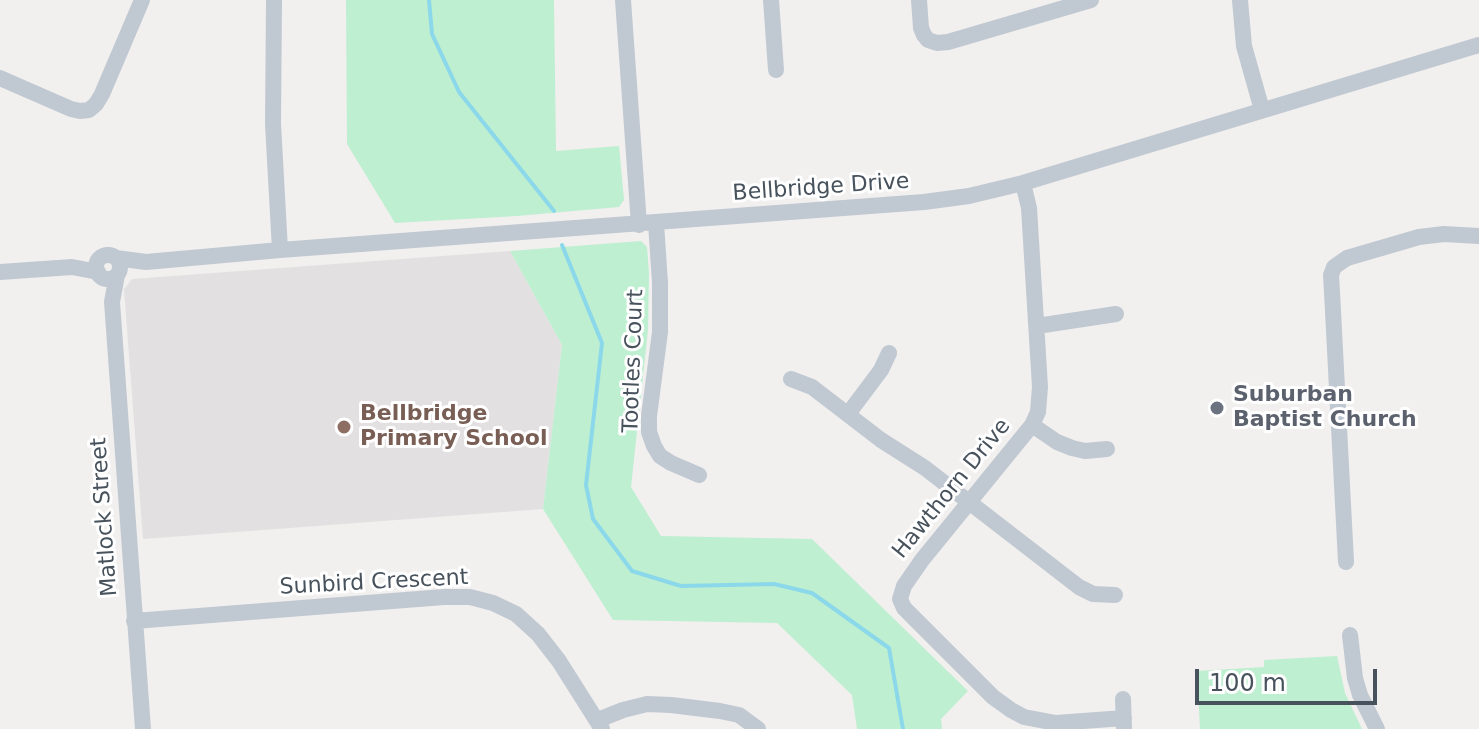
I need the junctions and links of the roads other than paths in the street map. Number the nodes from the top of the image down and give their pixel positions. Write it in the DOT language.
graph roads {
  1 [pos="142,0"];
  2 [pos="274,0"];
  3 [pos="623,0"];
  4 [pos="771,0"];
  5 [pos="919,0"];
  6 [pos="1091,0"];
  7 [pos="1240,0"];
  8 [pos="1479,45"];
  9 [pos="776,70"];
  10 [pos="0,78"];
  11 [pos="1262,110"];
  12 [pos="1023,183"];
  13 [pos="648,224"];
  14 [pos="1479,236"];
  15 [pos="280,250"];
  16 [pos="109,268"];
  17 [pos="0,272"];
  18 [pos="1116,314"];
  19 [pos="1037,326"];
  20 [pos="889,353"];
  21 [pos="791,379"];
  22 [pos="848,414"];
  23 [pos="1032,425"];
  24 [pos="1107,449"];
  25 [pos="699,475"];
  26 [pos="970,502"];
  27 [pos="1346,562"];
  28 [pos="1115,595"];
  29 [pos="134,621"];
  30 [pos="1350,635"];
  31 [pos="1123,699"];
  32 [pos="1124,723"];
  33 [pos="600,725"];
  34 [pos="143,729"];
  35 [pos="758,729"];
  36 [pos="1377,729"];
  1 -- 10 [label="street"];
  2 -- 15 [label="street"];
  3 -- 13 [label="street, Tootles Court"];
  4 -- 9 [label="street"];
  5 -- 6 [label="street"];
  7 -- 11 [label="street"];
  8 -- 11 [label="street, Bellbridge Drive"];
  11 -- 12 [label="street, Bellbridge Drive"];
  12 -- 13 [label="street, Bellbridge Drive"];
  12 -- 19 [label="street, Hawthorn Drive"];
  13 -- 15 [label="street, Bellbridge Drive"];
  13 -- 25 [label="street, Tootles Court"];
  14 -- 27 [label="street"];
  15 -- 16 [label="street, Bellbridge Drive"];
  16 -- 17 [label="street, Bellbridge Drive"];
  16 -- 29 [label="street, Matlock Street"];
  18 -- 19 [label="street"];
  19 -- 23 [label="street, Hawthorn Drive"];
  20 -- 22 [label="street"];
  21 -- 22 [label="street"];
  22 -- 26 [label="street"];
  23 -- 24 [label="street"];
  23 -- 26 [label="street, Hawthorn Drive"];
  26 -- 28 [label="street"];
  26 -- 32 [label="street, Hawthorn Drive"];
  29 -- 33 [label="street, Sunbird Crescent"];
  29 -- 34 [label="street, Matlock Street"];
  30 -- 36 [label="street"];
  31 -- 32 [label="street, Hawthorn Drive"];
  33 -- 35 [label="street"];
}
